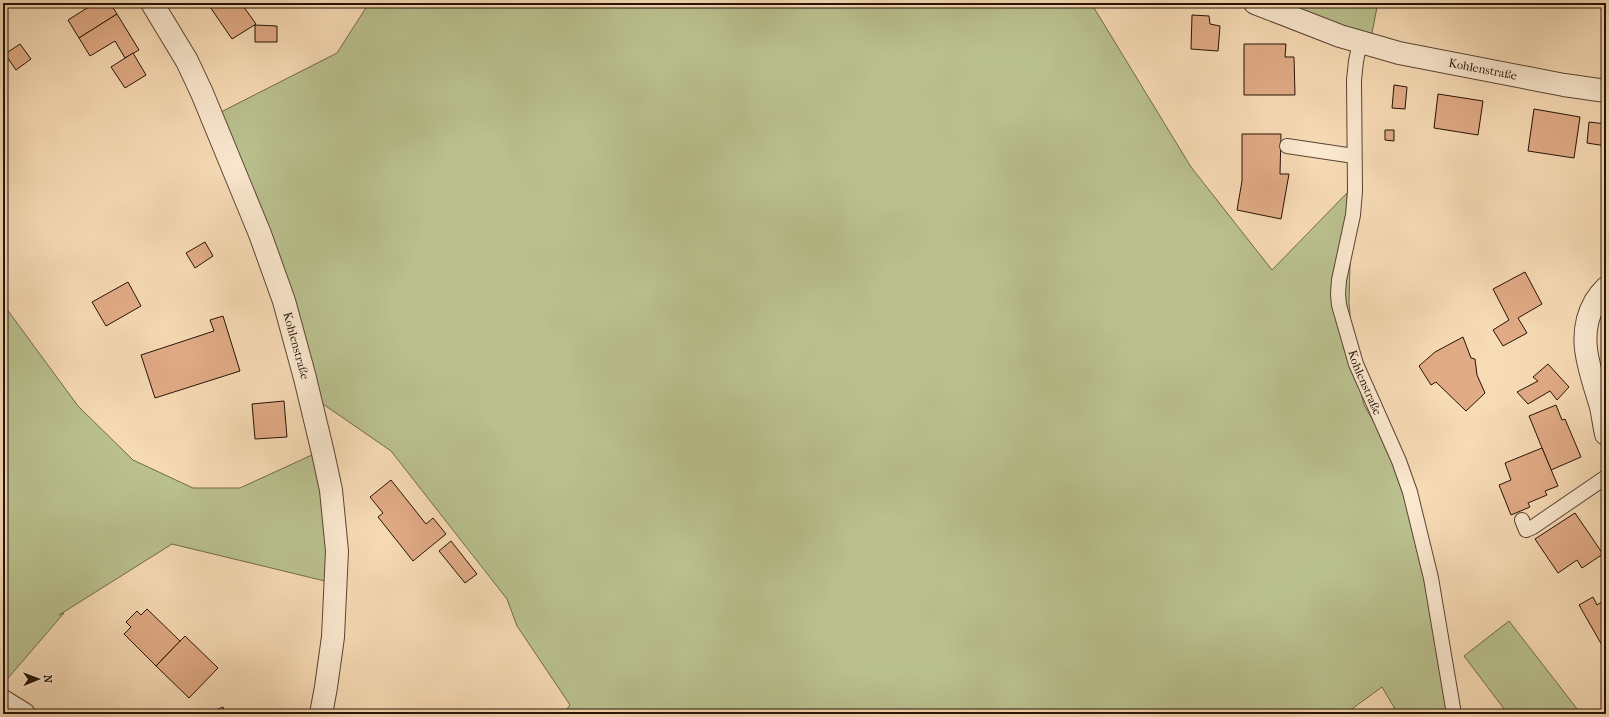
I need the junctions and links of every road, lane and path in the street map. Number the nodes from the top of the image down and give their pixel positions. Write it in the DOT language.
graph roads {
  1 [pos="152,3"];
  2 [pos="1255,3"];
  3 [pos="1360,43"];
  4 [pos="1606,91"];
  5 [pos="1287,146"];
  6 [pos="1354,156"];
  7 [pos="1606,288"];
  8 [pos="1606,434"];
  9 [pos="1606,477"];
  10 [pos="1522,520"];
  11 [pos="3,701"];
  12 [pos="24,714"];
  13 [pos="321,714"];
  14 [pos="1454,714"];
  1 -- 13 [label="street, Kohlenstraße"];
  2 -- 3 [label="street, Kohlenstraße"];
  3 -- 4 [label="street, Kohlenstraße"];
  3 -- 6 [label="lane, Kohlenstraße"];
  5 -- 6 [label="lane"];
  6 -- 14 [label="lane, Kohlenstraße"];
  7 -- 8 [label="street"];
  9 -- 10 [label="lane"];
  11 -- 12 [label="street"];
}
